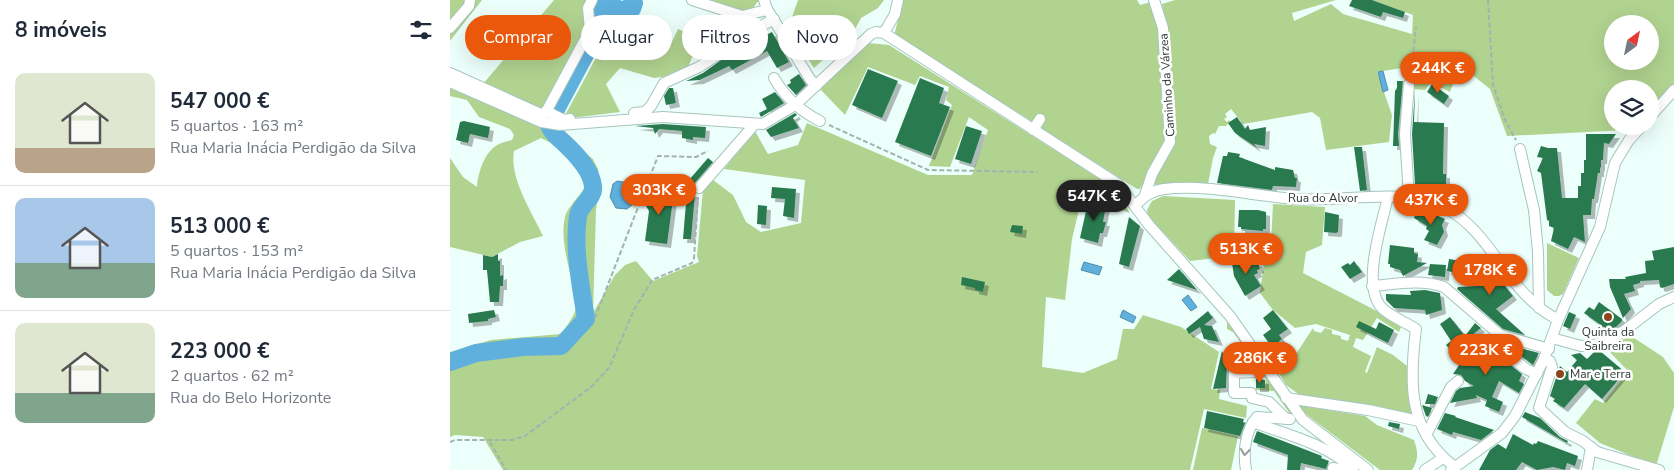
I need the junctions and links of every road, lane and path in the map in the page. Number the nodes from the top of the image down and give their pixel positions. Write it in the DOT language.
graph roads {
  1 [pos="470,0"];
  2 [pos="592,0"];
  3 [pos="692,0"];
  4 [pos="898,0"];
  5 [pos="1154,0"];
  6 [pos="1488,0"];
  7 [pos="768,10"];
  8 [pos="1416,27"];
  9 [pos="450,28"];
  10 [pos="884,33"];
  11 [pos="450,73"];
  12 [pos="774,78"];
  13 [pos="450,82"];
  14 [pos="1409,84"];
  15 [pos="816,86"];
  16 [pos="1674,90"];
  17 [pos="795,105"];
  18 [pos="1659,107"];
  19 [pos="546,111"];
  20 [pos="1040,119"];
  21 [pos="820,121"];
  22 [pos="754,125"];
  23 [pos="1033,130"];
  24 [pos="1634,135"];
  25 [pos="1520,149"];
  26 [pos="708,151"];
  27 [pos="1038,172"];
  28 [pos="699,188"];
  29 [pos="1145,195"];
  30 [pos="1388,197"];
  31 [pos="1409,197"];
  32 [pos="1135,206"];
  33 [pos="1372,286"];
  34 [pos="1674,297"];
  35 [pos="1539,308"];
  36 [pos="595,318"];
  37 [pos="1558,320"];
  38 [pos="1500,335"];
  39 [pos="1552,338"];
  40 [pos="1546,354"];
  41 [pos="1265,368"];
  42 [pos="1537,374"];
  43 [pos="1458,381"];
  44 [pos="1286,398"];
  45 [pos="1286,419"];
  46 [pos="1303,420"];
  47 [pos="1418,421"];
  48 [pos="1253,422"];
  49 [pos="1426,435"];
  50 [pos="490,441"];
  51 [pos="450,442"];
  52 [pos="1591,448"];
  53 [pos="1443,458"];
  54 [pos="1453,468"];
  55 [pos="506,470"];
  56 [pos="1246,470"];
  57 [pos="1353,470"];
  58 [pos="1368,470"];
  59 [pos="1425,470"];
  60 [pos="1587,470"];
  61 [pos="1659,470"];
  1 -- 9 [label="street"];
  2 -- 19 [label="street"];
  3 -- 7 [label="street"];
  4 -- 10 [label="street"];
  5 -- 29 [label="street, Caminho da Várzea"];
  6 -- 25 [label="path"];
  7 -- 15 [label="street"];
  7 -- 19 [label="street"];
  8 -- 14 [label="path"];
  10 -- 15 [label="street"];
  10 -- 23 [label="street"];
  11 -- 19 [label="street"];
  12 -- 17 [label="street"];
  13 -- 22 [label="street"];
  14 -- 31 [label="street"];
  15 -- 17 [label="street"];
  16 -- 18 [label="street"];
  17 -- 21 [label="street"];
  17 -- 22 [label="street"];
  20 -- 23 [label="street"];
  21 -- 27 [label="path"];
  22 -- 28 [label="street"];
  23 -- 32 [label="street"];
  24 -- 37 [label="street"];
  25 -- 35 [label="street"];
  26 -- 36 [label="path"];
  28 -- 50 [label="path"];
  29 -- 30 [label="street, Rua do Alvor"];
  29 -- 32 [label="street"];
  30 -- 31 [label="street, Rua do Alvor"];
  30 -- 33 [label="street"];
  31 -- 35 [label="street, Rua do Alvor"];
  32 -- 41 [label="street"];
  33 -- 38 [label="street"];
  33 -- 47 [label="street"];
  34 -- 39 [label="street"];
  35 -- 37 [label="street, Rua do Alvor"];
  37 -- 39 [label="street"];
  38 -- 40 [label="street"];
  38 -- 42 [label="street"];
  39 -- 40 [label="street"];
  40 -- 42 [label="street"];
  40 -- 52 [label="street"];
  41 -- 44 [label="street"];
  41 -- 45 [label="street"];
  42 -- 54 [label="street"];
  43 -- 49 [label="street"];
  44 -- 46 [label="street"];
  44 -- 47 [label="street"];
  45 -- 46 [label="street"];
  45 -- 48 [label="street"];
  46 -- 58 [label="street"];
  47 -- 49 [label="street"];
  48 -- 56 [label="street, one-way"];
  48 -- 57 [label="street"];
  49 -- 53 [label="street"];
  50 -- 51 [label="path"];
  50 -- 55 [label="path"];
  52 -- 60 [label="street"];
  52 -- 61 [label="street"];
  53 -- 54 [label="street"];
  53 -- 59 [label="street"];
}
